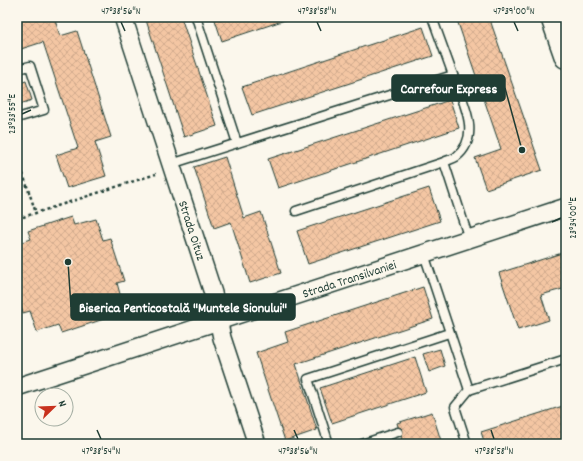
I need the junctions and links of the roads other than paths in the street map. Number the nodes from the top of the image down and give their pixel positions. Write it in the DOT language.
graph roads {
  1 [pos="123,17"];
  2 [pos="196,17"];
  3 [pos="432,17"];
  4 [pos="552,17"];
  5 [pos="566,57"];
  6 [pos="17,65"];
  7 [pos="453,75"];
  8 [pos="17,118"];
  9 [pos="237,144"];
  10 [pos="444,162"];
  11 [pos="165,168"];
  12 [pos="566,207"];
  13 [pos="296,211"];
  14 [pos="469,239"];
  15 [pos="424,254"];
  16 [pos="219,321"];
  17 [pos="450,333"];
  18 [pos="566,358"];
  19 [pos="17,387"];
  20 [pos="469,390"];
  21 [pos="398,432"];
  22 [pos="257,444"];
  23 [pos="329,444"];
  24 [pos="362,444"];
  25 [pos="467,444"];
  1 -- 11 [label="street, Strada Oituz"];
  2 -- 9 [label="lane"];
  3 -- 7 [label="lane"];
  4 -- 5 [label="street"];
  6 -- 8 [label="lane"];
  7 -- 9 [label="lane"];
  7 -- 10 [label="lane"];
  9 -- 11 [label="lane"];
  10 -- 13 [label="lane"];
  10 -- 14 [label="lane"];
  11 -- 16 [label="street, Strada Oituz"];
  12 -- 14 [label="street, Strada Transilvaniei"];
  14 -- 15 [label="street, Strada Transilvaniei"];
  15 -- 16 [label="street, Strada Transilvaniei"];
  15 -- 17 [label="lane"];
  16 -- 19 [label="street, Strada Transilvaniei"];
  16 -- 22 [label="street, Strada Oituz"];
  17 -- 20 [label="lane"];
  17 -- 23 [label="lane"];
  18 -- 20 [label="lane"];
  20 -- 25 [label="lane"];
  21 -- 24 [label="lane"];
}
